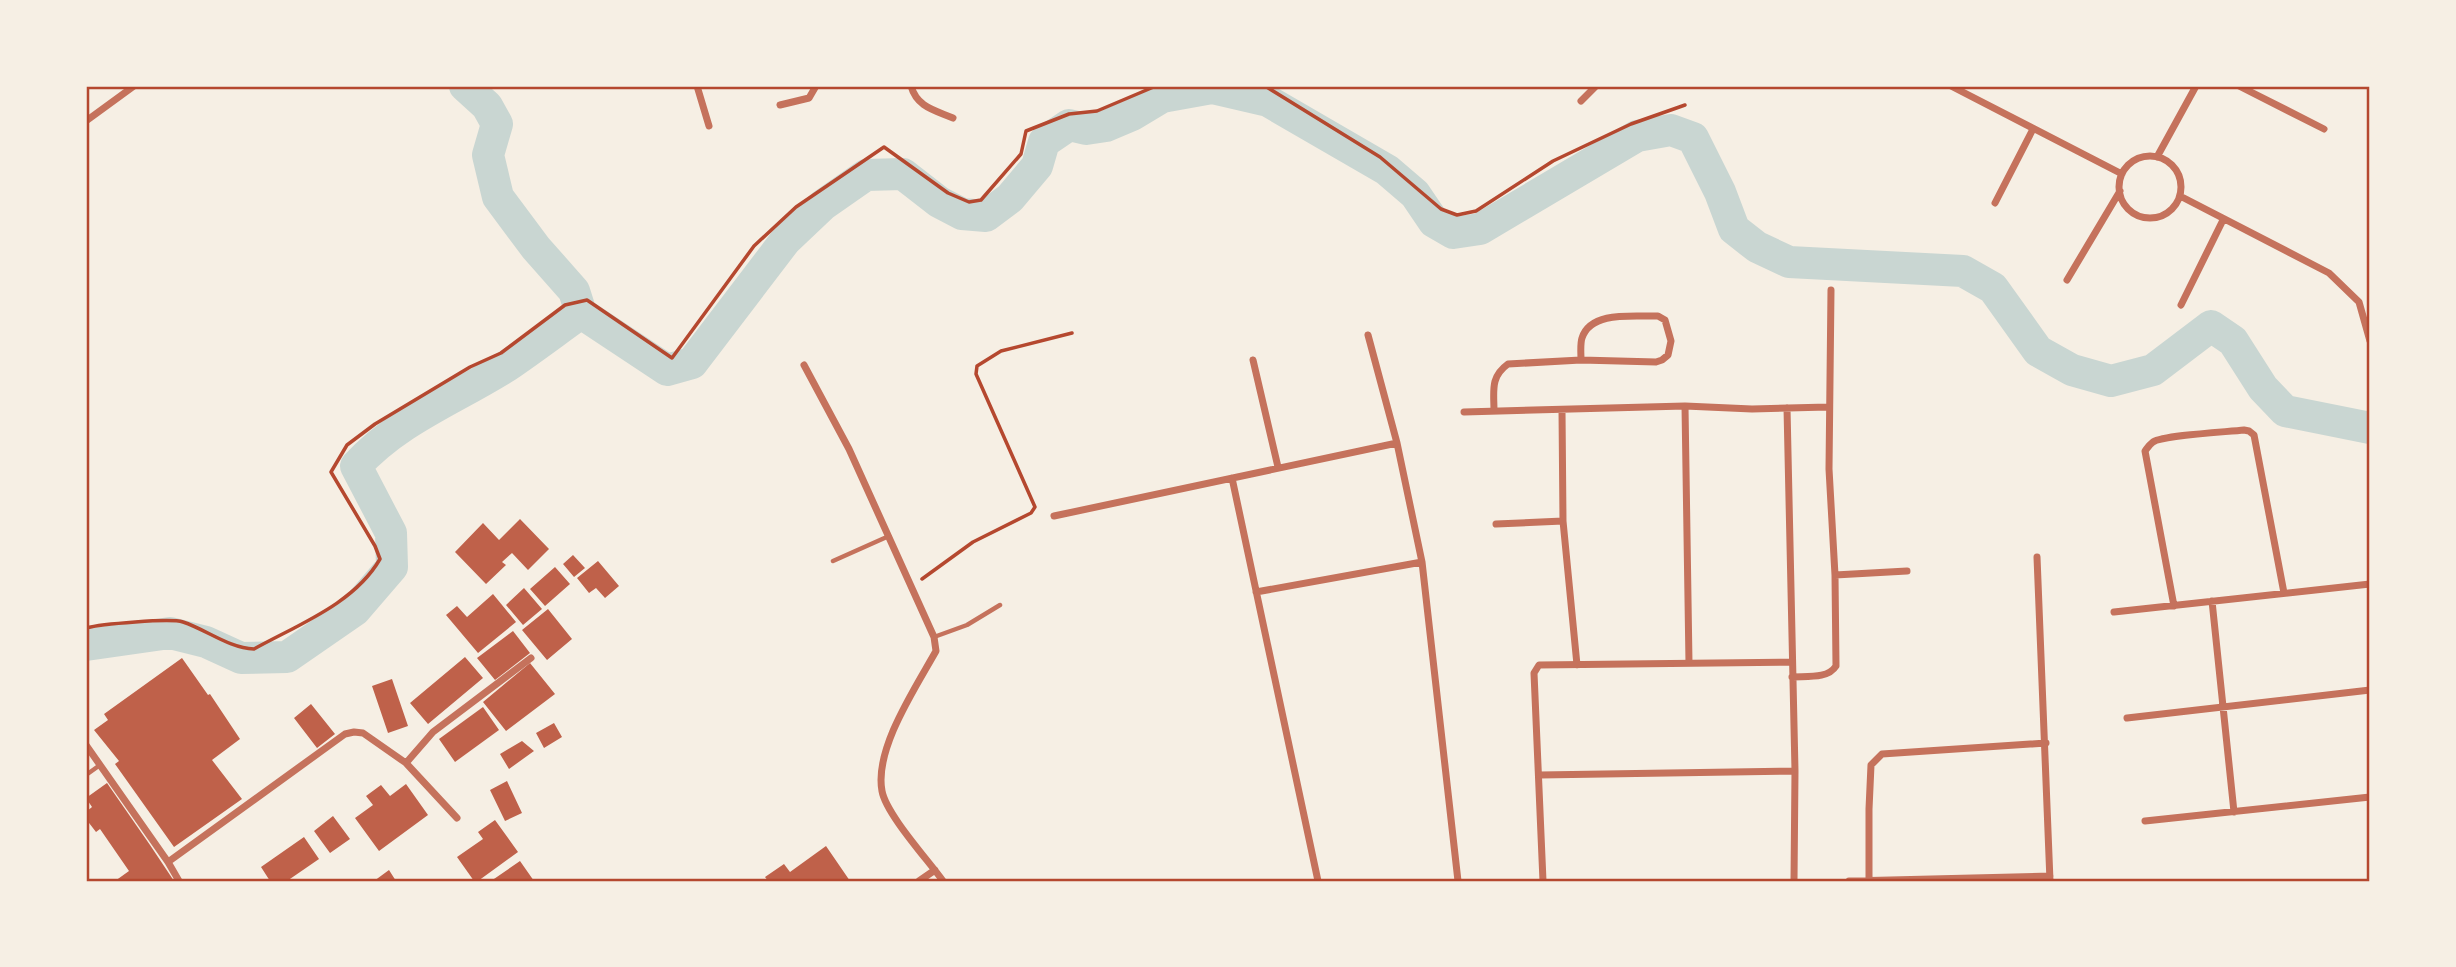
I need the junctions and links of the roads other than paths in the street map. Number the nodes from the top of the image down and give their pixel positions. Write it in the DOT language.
graph roads {
  1 [pos="134,86"];
  2 [pos="697,86"];
  3 [pos="816,86"];
  4 [pos="911,86"];
  5 [pos="1596,86"];
  6 [pos="1951,86"];
  7 [pos="2196,86"];
  8 [pos="2239,86"];
  9 [pos="1581,101"];
  10 [pos="780,105"];
  11 [pos="953,118"];
  12 [pos="86,121"];
  13 [pos="709,126"];
  14 [pos="2034,129"];
  15 [pos="2324,129"];
  16 [pos="2157,157"];
  17 [pos="2122,174"];
  18 [pos="2120,191"];
  19 [pos="2180,196"];
  20 [pos="1995,203"];
  21 [pos="2223,220"];
  22 [pos="2067,280"];
  23 [pos="1831,290"];
  24 [pos="2181,305"];
  25 [pos="2368,326"];
  26 [pos="1368,335"];
  27 [pos="2370,341"];
  28 [pos="1253,359"];
  29 [pos="1581,360"];
  30 [pos="804,365"];
  31 [pos="1685,406"];
  32 [pos="1828,407"];
  33 [pos="1787,408"];
  34 [pos="1562,410"];
  35 [pos="1494,411"];
  36 [pos="1464,412"];
  37 [pos="1397,443"];
  38 [pos="1278,467"];
  39 [pos="1232,478"];
  40 [pos="1054,516"];
  41 [pos="1563,521"];
  42 [pos="1496,524"];
  43 [pos="889,536"];
  44 [pos="2037,557"];
  45 [pos="833,561"];
  46 [pos="1422,562"];
  47 [pos="1908,571"];
  48 [pos="1835,575"];
  49 [pos="2370,584"];
  50 [pos="1256,592"];
  51 [pos="2284,593"];
  52 [pos="2212,601"];
  53 [pos="1000,605"];
  54 [pos="2174,606"];
  55 [pos="2114,612"];
  56 [pos="934,637"];
  57 [pos="531,658"];
  58 [pos="1792,662"];
  59 [pos="1689,663"];
  60 [pos="1577,665"];
  61 [pos="1793,677"];
  62 [pos="2370,690"];
  63 [pos="2222,707"];
  64 [pos="2127,718"];
  65 [pos="2046,743"];
  66 [pos="86,745"];
  67 [pos="406,763"];
  68 [pos="100,765"];
  69 [pos="1795,771"];
  70 [pos="86,775"];
  71 [pos="1540,775"];
  72 [pos="2370,797"];
  73 [pos="2234,812"];
  74 [pos="457,818"];
  75 [pos="2145,821"];
  76 [pos="168,862"];
  77 [pos="935,870"];
  78 [pos="2050,879"];
  79 [pos="1923,880"];
  80 [pos="179,881"];
  81 [pos="919,881"];
  82 [pos="943,881"];
  83 [pos="1318,881"];
  84 [pos="1458,881"];
  85 [pos="1543,881"];
  86 [pos="1794,881"];
  87 [pos="1849,881"];
  88 [pos="1869,881"];
  1 -- 12 [label="street"];
  2 -- 13 [label="street"];
  3 -- 10 [label="street"];
  4 -- 11 [label="street"];
  5 -- 9 [label="street"];
  6 -- 14 [label="street"];
  7 -- 16 [label="street"];
  8 -- 15 [label="street"];
  14 -- 17 [label="street"];
  14 -- 20 [label="street"];
  16 -- 17 [label="street"];
  16 -- 19 [label="street"];
  17 -- 18 [label="street"];
  18 -- 19 [label="street"];
  18 -- 22 [label="street"];
  19 -- 21 [label="street"];
  21 -- 24 [label="street"];
  21 -- 25 [label="street"];
  23 -- 32 [label="street"];
  25 -- 27 [label="street"];
  26 -- 37 [label="street"];
  28 -- 38 [label="street"];
  29 -- 29 [label="street"];
  29 -- 35 [label="street"];
  30 -- 43 [label="street"];
  31 -- 33 [label="street"];
  31 -- 34 [label="street"];
  31 -- 59 [label="street"];
  32 -- 33 [label="street"];
  32 -- 48 [label="street"];
  33 -- 58 [label="street"];
  34 -- 35 [label="street"];
  34 -- 41 [label="street"];
  35 -- 36 [label="street"];
  37 -- 38 [label="street"];
  37 -- 46 [label="street"];
  38 -- 39 [label="street"];
  39 -- 40 [label="street"];
  39 -- 50 [label="street"];
  41 -- 42 [label="street"];
  41 -- 60 [label="street"];
  43 -- 45 [label="lane"];
  43 -- 56 [label="street"];
  44 -- 65 [label="street"];
  46 -- 50 [label="street"];
  46 -- 84 [label="street"];
  47 -- 48 [label="street"];
  48 -- 61 [label="street"];
  49 -- 51 [label="street"];
  50 -- 83 [label="street"];
  51 -- 52 [label="street"];
  51 -- 54 [label="street"];
  52 -- 54 [label="street"];
  52 -- 63 [label="street"];
  53 -- 56 [label="lane"];
  54 -- 55 [label="street"];
  56 -- 77 [label="street"];
  57 -- 67 [label="street"];
  58 -- 59 [label="street"];
  58 -- 61 [label="street"];
  59 -- 60 [label="street"];
  60 -- 71 [label="street"];
  61 -- 69 [label="street"];
  62 -- 63 [label="street"];
  63 -- 64 [label="street"];
  63 -- 73 [label="street"];
  65 -- 78 [label="street"];
  65 -- 88 [label="street"];
  66 -- 68 [label="street"];
  67 -- 74 [label="street"];
  67 -- 76 [label="street"];
  68 -- 70 [label="lane"];
  68 -- 76 [label="street"];
  69 -- 71 [label="street"];
  69 -- 86 [label="street"];
  71 -- 85 [label="street"];
  72 -- 73 [label="street"];
  73 -- 75 [label="street"];
  76 -- 80 [label="street"];
  77 -- 81 [label="street"];
  77 -- 82 [label="street"];
  78 -- 79 [label="street"];
  79 -- 88 [label="street"];
  87 -- 88 [label="street"];
}
